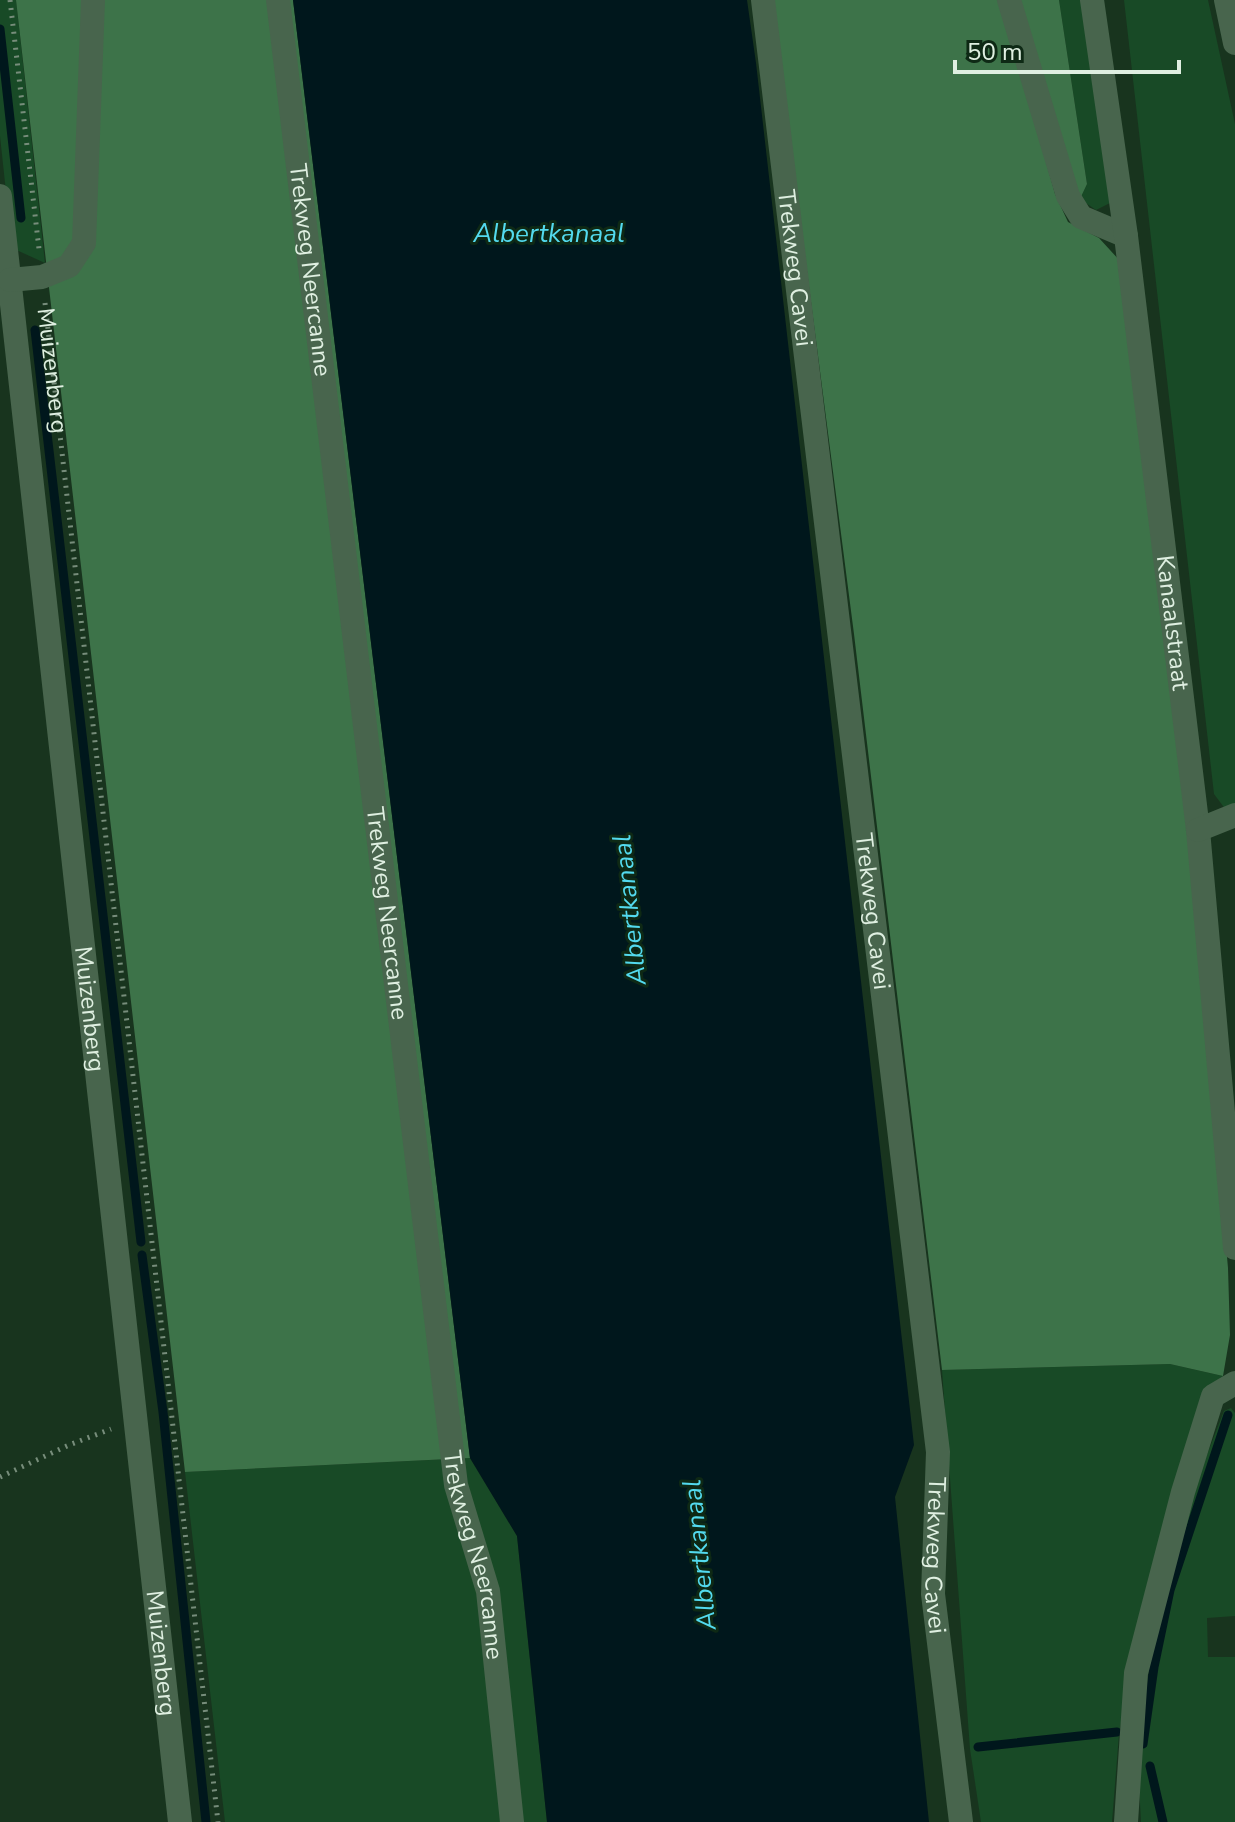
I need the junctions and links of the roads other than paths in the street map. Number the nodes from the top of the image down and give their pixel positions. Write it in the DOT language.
graph roads {
  1 [pos="93,0"];
  2 [pos="278,0"];
  3 [pos="763,0"];
  4 [pos="1009,0"];
  5 [pos="1092,0"];
  6 [pos="1226,0"];
  7 [pos="1235,43"];
  8 [pos="0,196"];
  9 [pos="1126,236"];
  10 [pos="10,280"];
  11 [pos="1235,815"];
  12 [pos="1198,830"];
  13 [pos="1235,1248"];
  14 [pos="1235,1383"];
  15 [pos="180,1822"];
  16 [pos="512,1822"];
  17 [pos="961,1822"];
  18 [pos="1126,1822"];
  1 -- 10 [label="street"];
  2 -- 16 [label="street, Trekweg Neercanne"];
  3 -- 17 [label="street, Trekweg Cavei"];
  4 -- 9 [label="street"];
  5 -- 9 [label="street, Kanaalstraat"];
  6 -- 7 [label="street"];
  8 -- 10 [label="street, Muizenberg"];
  9 -- 12 [label="street, Kanaalstraat"];
  10 -- 15 [label="street, Muizenberg"];
  11 -- 12 [label="street"];
  12 -- 13 [label="street, Kanaalstraat"];
  14 -- 18 [label="street"];
}
